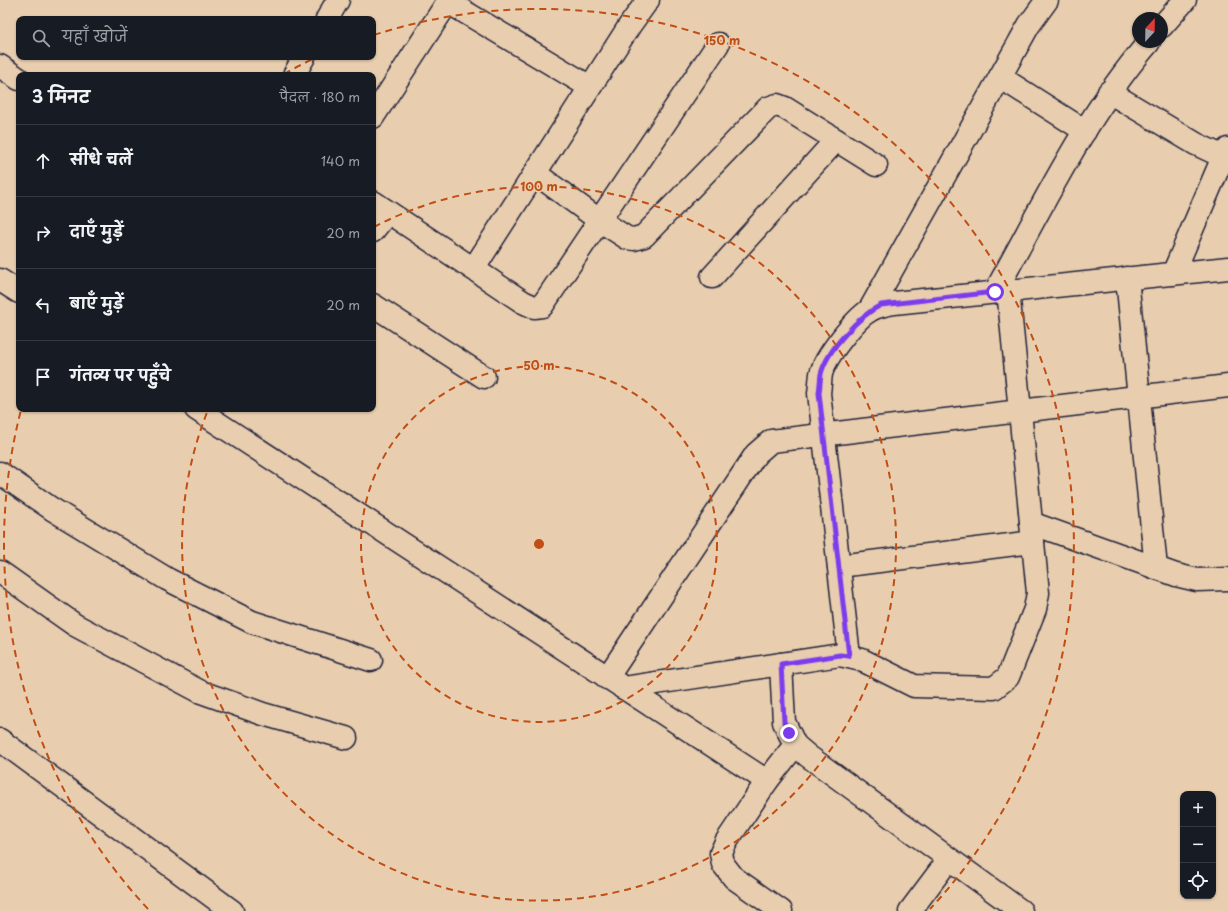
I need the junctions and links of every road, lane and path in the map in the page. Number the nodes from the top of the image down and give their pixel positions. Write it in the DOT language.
graph roads {
  1 [pos="338,0"];
  2 [pos="1047,0"];
  3 [pos="1185,0"];
  4 [pos="448,1"];
  5 [pos="645,1"];
  6 [pos="328,16"];
  7 [pos="1168,19"];
  8 [pos="718,44"];
  9 [pos="1144,48"];
  10 [pos="302,60"];
  11 [pos="0,66"];
  12 [pos="296,72"];
  13 [pos="16,77"];
  14 [pos="1000,77"];
  15 [pos="590,87"];
  16 [pos="1109,92"];
  17 [pos="376,112"];
  18 [pos="1085,131"];
  19 [pos="836,140"];
  20 [pos="1226,155"];
  21 [pos="876,165"];
  22 [pos="535,173"];
  23 [pos="380,207"];
  24 [pos="599,220"];
  25 [pos="376,221"];
  26 [pos="474,268"];
  27 [pos="1228,268"];
  28 [pos="1172,274"];
  29 [pos="712,277"];
  30 [pos="1128,278"];
  31 [pos="0,280"];
  32 [pos="16,290"];
  33 [pos="1002,291"];
  34 [pos="376,307"];
  35 [pos="869,311"];
  36 [pos="484,378"];
  37 [pos="1228,386"];
  38 [pos="1139,397"];
  39 [pos="1020,411"];
  40 [pos="201,412"];
  41 [pos="824,433"];
  42 [pos="0,473"];
  43 [pos="1032,532"];
  44 [pos="839,566"];
  45 [pos="1156,568"];
  46 [pos="0,572"];
  47 [pos="1228,579"];
  48 [pos="849,656"];
  49 [pos="371,660"];
  50 [pos="781,664"];
  51 [pos="615,683"];
  52 [pos="346,738"];
  53 [pos="0,740"];
  54 [pos="795,745"];
  55 [pos="767,781"];
  56 [pos="949,859"];
  57 [pos="232,911"];
  58 [pos="781,911"];
  59 [pos="910,911"];
  60 [pos="1021,911"];
  1 -- 6 [label="street"];
  2 -- 14 [label="street"];
  3 -- 7 [label="street"];
  4 -- 15 [label="street"];
  4 -- 17 [label="street"];
  5 -- 15 [label="street"];
  8 -- 24 [label="street"];
  9 -- 16 [label="street"];
  10 -- 12 [label="street"];
  11 -- 13 [label="street"];
  14 -- 18 [label="street"];
  14 -- 35 [label="street"];
  15 -- 22 [label="street"];
  16 -- 18 [label="street"];
  16 -- 20 [label="street"];
  18 -- 33 [label="street"];
  19 -- 21 [label="street"];
  19 -- 24 [label="street"];
  19 -- 29 [label="street"];
  20 -- 28 [label="street"];
  22 -- 24 [label="street"];
  22 -- 26 [label="street"];
  23 -- 25 [label="street"];
  23 -- 26 [label="street"];
  24 -- 26 [label="street"];
  27 -- 28 [label="street"];
  28 -- 30 [label="street"];
  30 -- 33 [label="street"];
  30 -- 38 [label="street"];
  31 -- 32 [label="street"];
  33 -- 35 [label="street"];
  33 -- 39 [label="street"];
  34 -- 36 [label="street"];
  35 -- 41 [label="street"];
  37 -- 38 [label="street"];
  38 -- 39 [label="street"];
  38 -- 45 [label="street"];
  39 -- 41 [label="street"];
  39 -- 43 [label="street"];
  40 -- 51 [label="street"];
  41 -- 44 [label="street"];
  41 -- 51 [label="street"];
  42 -- 49 [label="street"];
  43 -- 44 [label="street"];
  43 -- 45 [label="street"];
  43 -- 48 [label="street"];
  44 -- 48 [label="street"];
  45 -- 47 [label="street"];
  46 -- 52 [label="street"];
  48 -- 50 [label="street"];
  50 -- 51 [label="street"];
  50 -- 54 [label="street"];
  51 -- 55 [label="street"];
  53 -- 57 [label="street"];
  54 -- 55 [label="street"];
  54 -- 56 [label="street"];
  55 -- 58 [label="street"];
  56 -- 59 [label="street"];
  56 -- 60 [label="street"];
}
